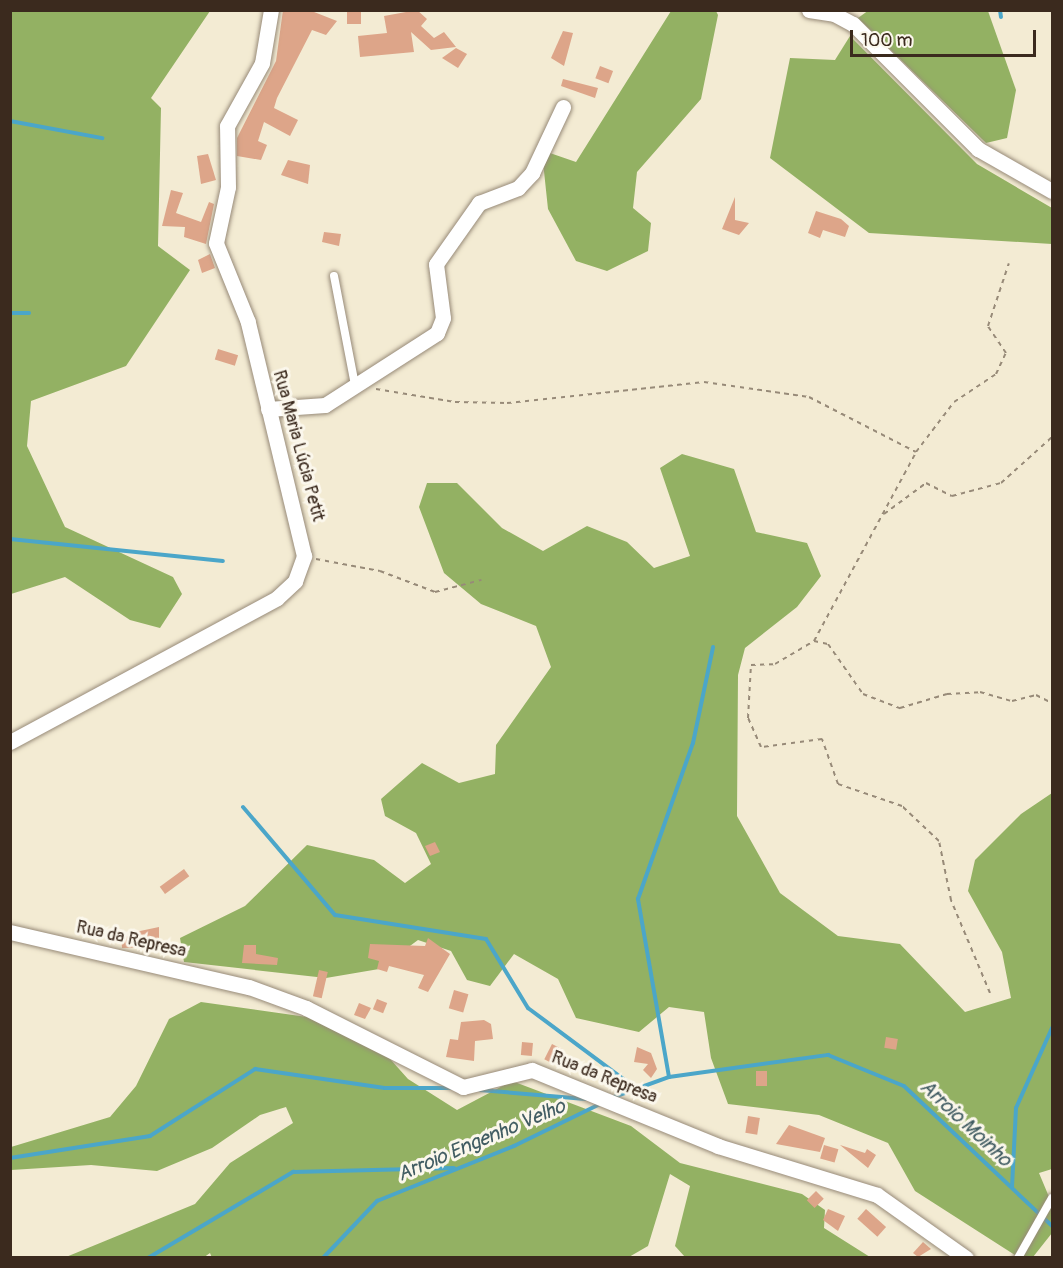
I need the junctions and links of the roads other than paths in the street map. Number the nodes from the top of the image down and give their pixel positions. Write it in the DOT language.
graph roads {
  1 [pos="271,10"];
  2 [pos="809,10"];
  3 [pos="563,107"];
  4 [pos="1053,191"];
  5 [pos="334,276"];
  6 [pos="355,387"];
  7 [pos="268,409"];
  8 [pos="10,742"];
  9 [pos="10,932"];
  10 [pos="1053,1198"];
  11 [pos="966,1257"];
  12 [pos="1018,1257"];
  1 -- 7 [label="street, Rua Maria Lúcia Petit"];
  2 -- 4 [label="street"];
  3 -- 6 [label="street"];
  5 -- 6 [label="lane"];
  6 -- 7 [label="street"];
  7 -- 8 [label="street, Rua Maria Lúcia Petit"];
  9 -- 11 [label="street, Rua da Represa"];
  10 -- 12 [label="lane"];
}
